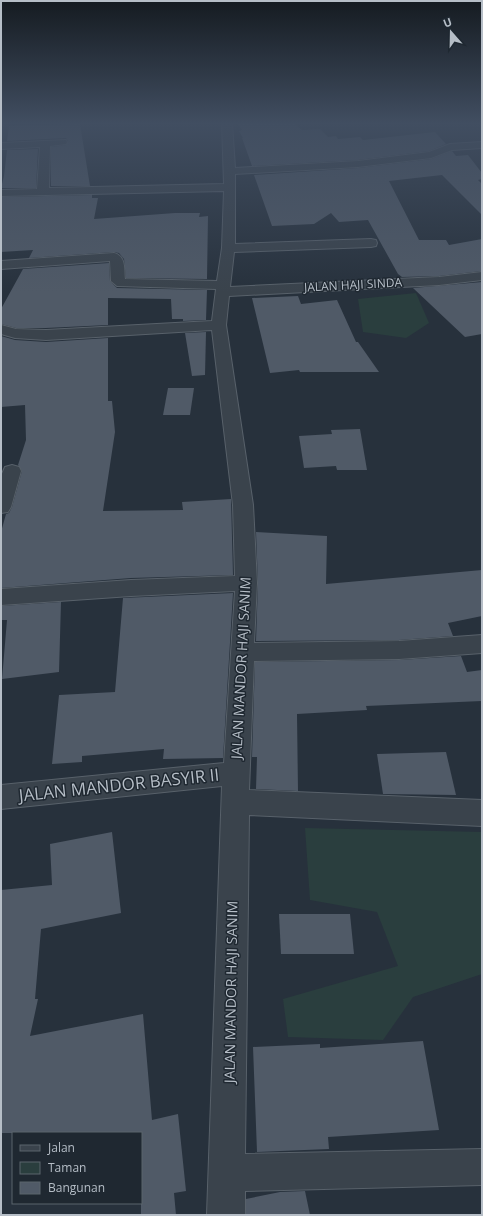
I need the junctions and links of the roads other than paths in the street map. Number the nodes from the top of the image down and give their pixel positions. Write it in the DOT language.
graph roads {
  1 [pos="44,180"];
  2 [pos="230,180"];
  3 [pos="230,187"];
  4 [pos="43,192"];
  5 [pos="1,193"];
  6 [pos="370,243"];
  7 [pos="228,248"];
  8 [pos="1,265"];
  9 [pos="482,276"];
  10 [pos="223,288"];
  11 [pos="219,325"];
  12 [pos="1,329"];
  13 [pos="12,471"];
  14 [pos="1,507"];
  15 [pos="246,583"];
  16 [pos="1,597"];
  17 [pos="482,644"];
  18 [pos="244,652"];
  19 [pos="236,773"];
  20 [pos="1,797"];
  21 [pos="236,802"];
  22 [pos="482,813"];
  23 [pos="482,1167"];
  24 [pos="227,1173"];
  25 [pos="226,1215"];
  1 -- 4 [label="street"];
  2 -- 3 [label="street, JALAN MANDOR HAJI SANIM"];
  3 -- 4 [label="street"];
  3 -- 7 [label="street, JALAN MANDOR HAJI SANIM"];
  4 -- 5 [label="street"];
  6 -- 7 [label="street"];
  7 -- 10 [label="street, JALAN MANDOR HAJI SANIM"];
  8 -- 10 [label="street, JALAN HAJI SINDA"];
  9 -- 10 [label="street, JALAN HAJI SINDA"];
  10 -- 11 [label="street, JALAN MANDOR HAJI SANIM"];
  11 -- 12 [label="street"];
  11 -- 15 [label="street, JALAN MANDOR HAJI SANIM"];
  13 -- 14 [label="street"];
  15 -- 16 [label="street"];
  15 -- 18 [label="street, JALAN MANDOR HAJI SANIM"];
  17 -- 18 [label="street"];
  18 -- 19 [label="street, JALAN MANDOR HAJI SANIM"];
  19 -- 20 [label="street, JALAN MANDOR BASYIR II"];
  19 -- 21 [label="street, JALAN MANDOR HAJI SANIM"];
  21 -- 22 [label="street"];
  21 -- 24 [label="street, JALAN MANDOR HAJI SANIM"];
  23 -- 24 [label="street"];
  24 -- 25 [label="street, JALAN MANDOR HAJI SANIM"];
}
